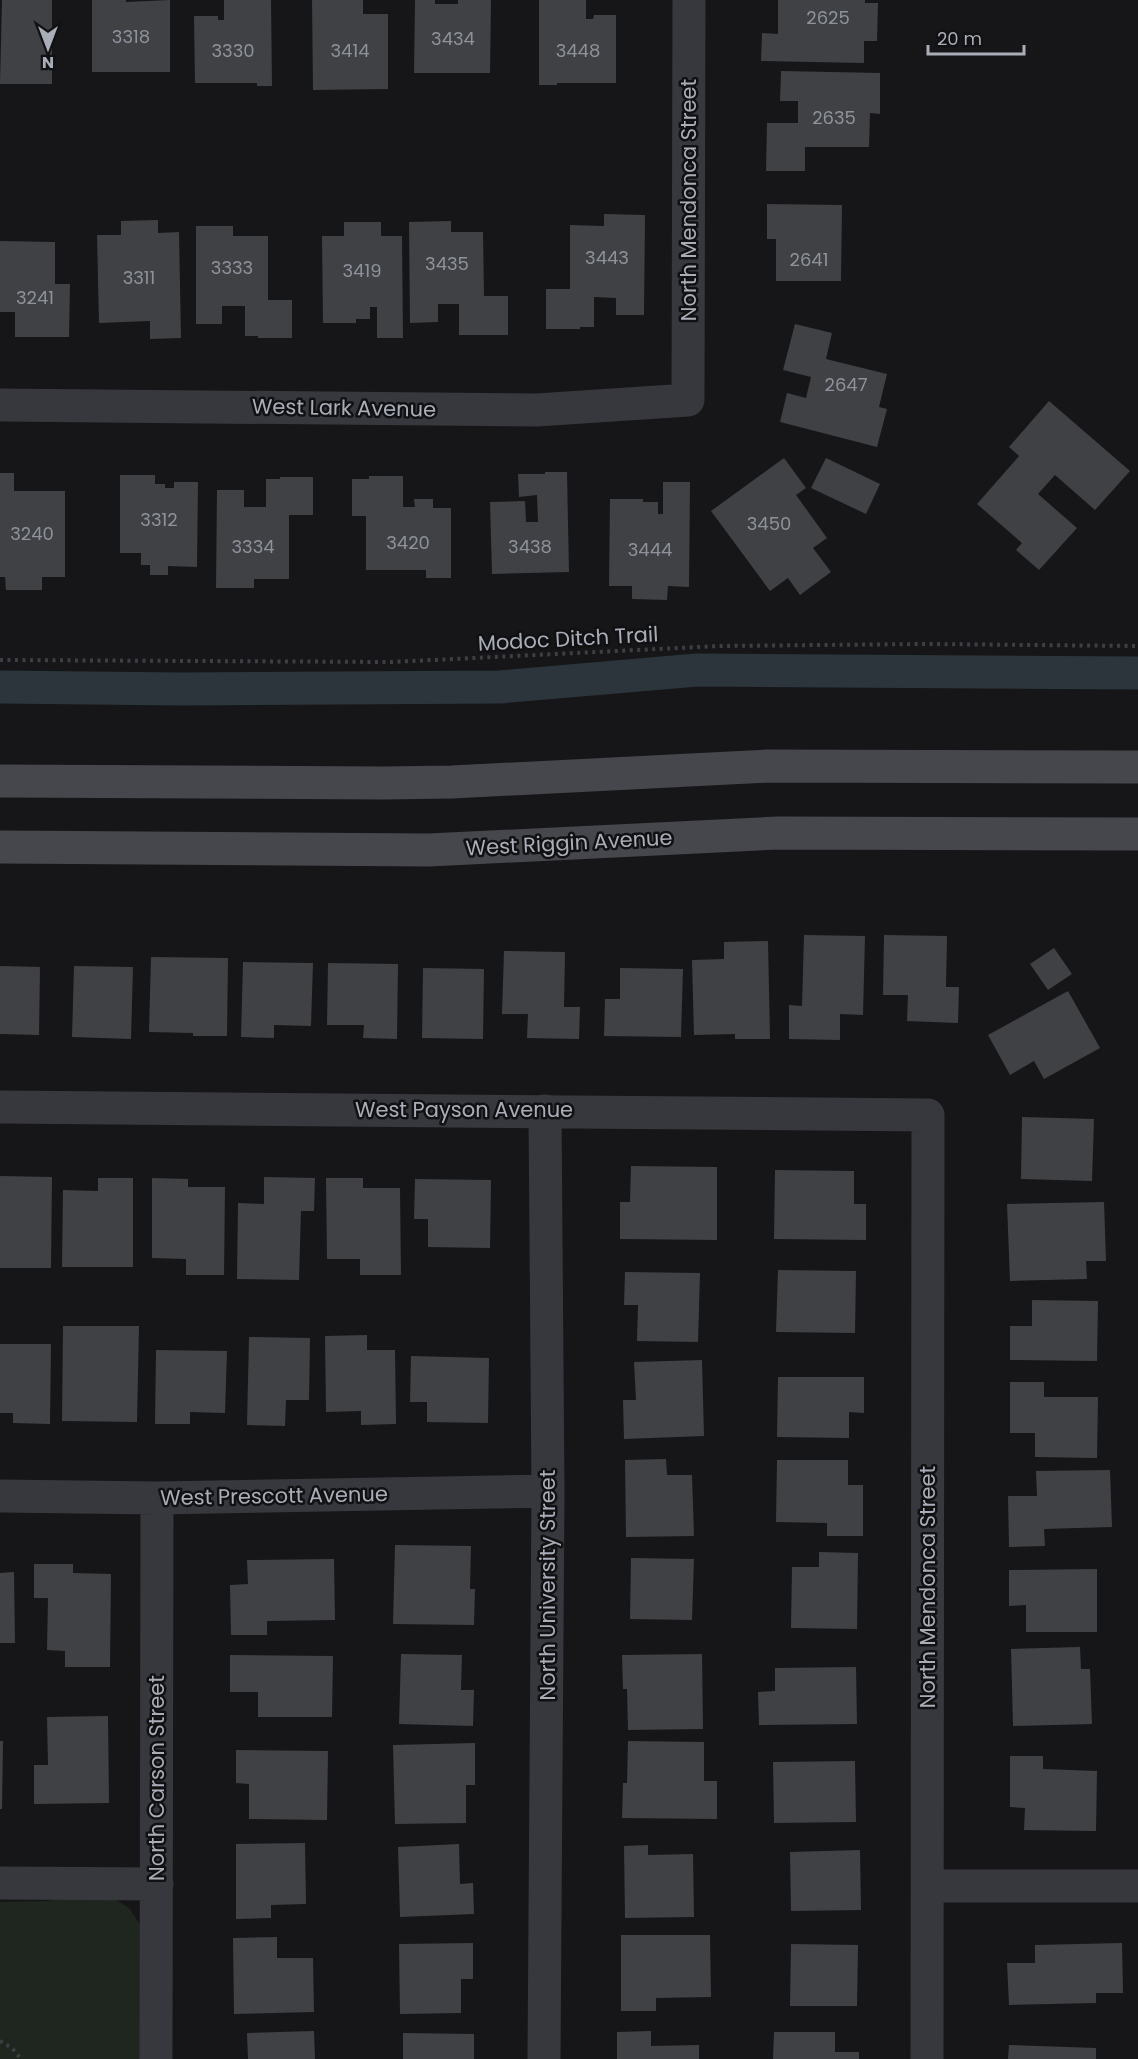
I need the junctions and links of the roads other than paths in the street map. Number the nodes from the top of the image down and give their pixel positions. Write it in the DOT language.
graph roads {
  1 [pos="690,0"];
  2 [pos="688,400"];
  3 [pos="0,405"];
  4 [pos="1138,767"];
  5 [pos="0,781"];
  6 [pos="1138,834"];
  7 [pos="0,847"];
  8 [pos="0,1107"];
  9 [pos="545,1111"];
  10 [pos="928,1115"];
  11 [pos="548,1491"];
  12 [pos="0,1496"];
  13 [pos="157,1498"];
  14 [pos="0,1883"];
  15 [pos="157,1884"];
  16 [pos="928,1886"];
  17 [pos="1138,1886"];
  18 [pos="156,2059"];
  19 [pos="544,2059"];
  20 [pos="927,2059"];
  1 -- 2 [label="street, North Mendonca Street"];
  2 -- 3 [label="street, West Lark Avenue"];
  4 -- 5 [label="main road"];
  6 -- 7 [label="main road, West Riggin Avenue"];
  8 -- 9 [label="street, West Payson Avenue"];
  9 -- 10 [label="street, West Payson Avenue"];
  9 -- 11 [label="street, North University Street"];
  10 -- 16 [label="street, North Mendonca Street"];
  11 -- 13 [label="street, West Prescott Avenue"];
  11 -- 19 [label="street, North University Street"];
  12 -- 13 [label="street, West Prescott Avenue"];
  13 -- 15 [label="street, North Carson Street"];
  14 -- 15 [label="street"];
  15 -- 18 [label="street, North Carson Street"];
  16 -- 17 [label="street"];
  16 -- 20 [label="street, North Mendonca Street"];
}
